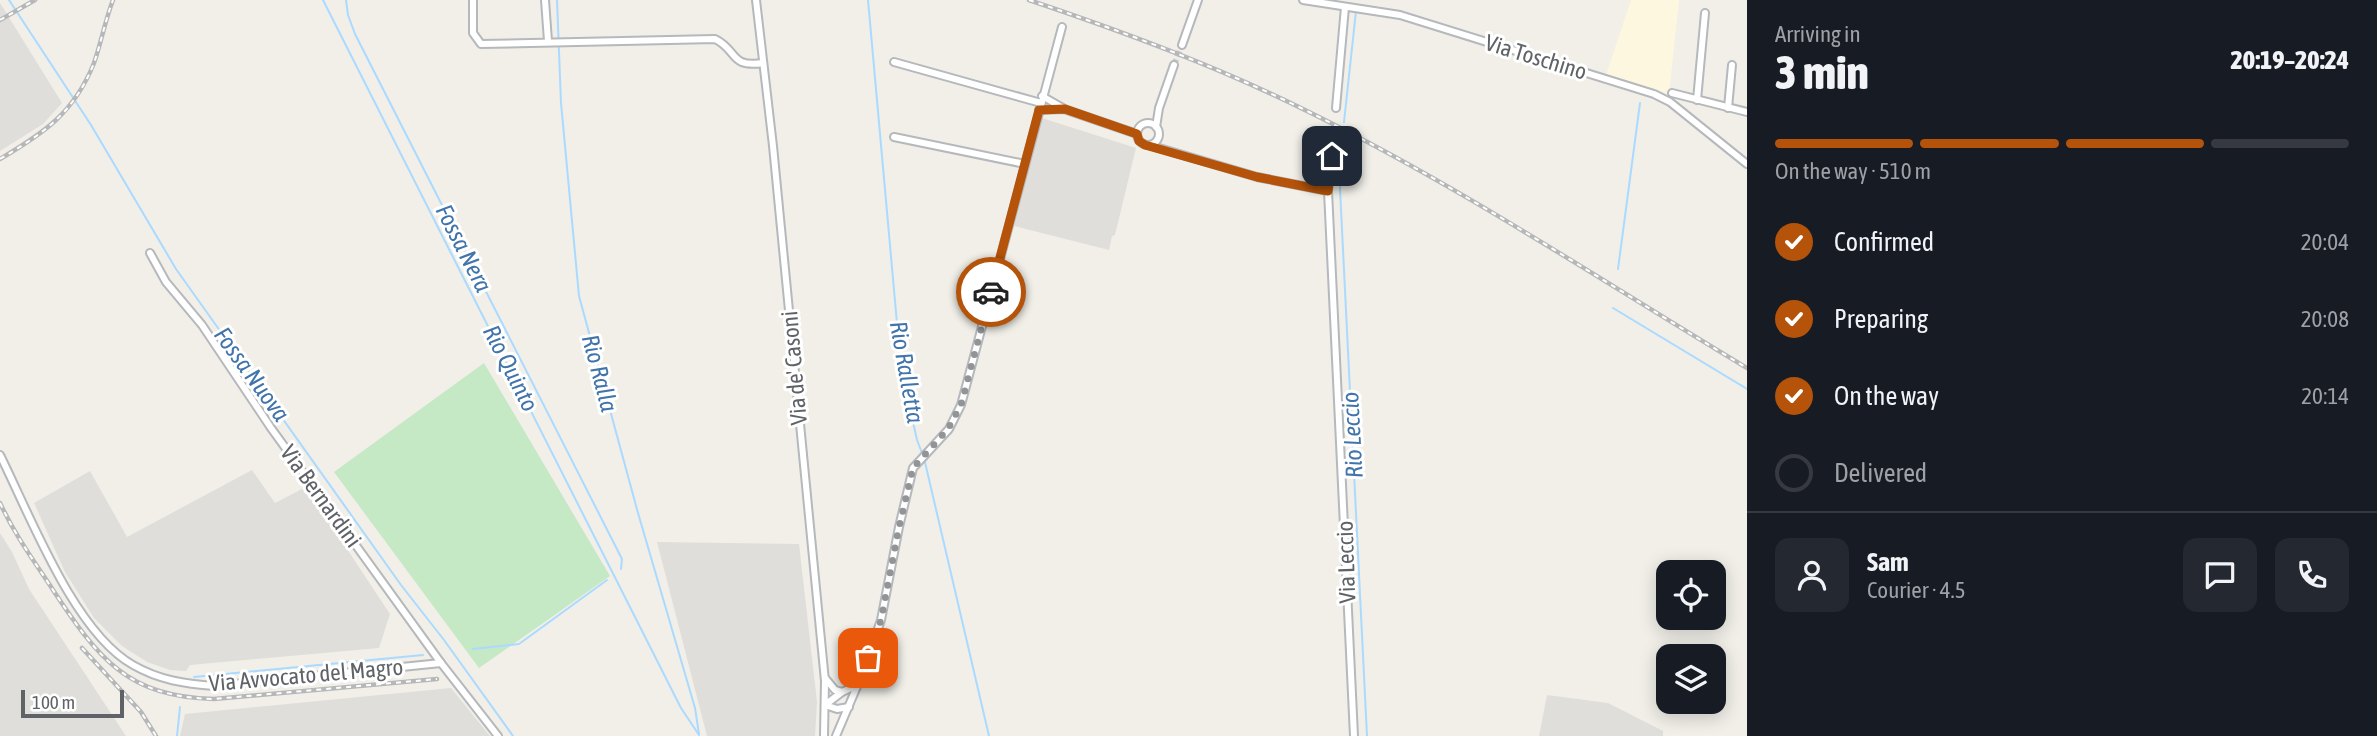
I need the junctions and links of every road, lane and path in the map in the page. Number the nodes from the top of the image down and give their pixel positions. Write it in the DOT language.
graph roads {
  1 [pos="473,0"];
  2 [pos="545,0"];
  3 [pos="756,0"];
  4 [pos="1198,0"];
  5 [pos="1303,0"];
  6 [pos="1345,7"];
  7 [pos="1705,13"];
  8 [pos="1062,27"];
  9 [pos="550,41"];
  10 [pos="1182,45"];
  11 [pos="894,62"];
  12 [pos="763,63"];
  13 [pos="1174,65"];
  14 [pos="1732,65"];
  15 [pos="1672,93"];
  16 [pos="1697,100"];
  17 [pos="1041,103"];
  18 [pos="1159,108"];
  19 [pos="1336,108"];
  20 [pos="1728,108"];
  21 [pos="1065,109"];
  22 [pos="1747,112"];
  23 [pos="1116,125"];
  24 [pos="1142,125"];
  25 [pos="1156,127"];
  26 [pos="1137,134"];
  27 [pos="894,137"];
  28 [pos="1334,137"];
  29 [pos="1157,139"];
  30 [pos="1149,145"];
  31 [pos="1174,152"];
  32 [pos="1332,156"];
  33 [pos="1349,158"];
  34 [pos="1025,164"];
  35 [pos="1747,164"];
  36 [pos="1328,191"];
  37 [pos="150,253"];
  38 [pos="0,455"];
  39 [pos="441,663"];
  40 [pos="824,677"];
  41 [pos="861,677"];
  42 [pos="842,692"];
  43 [pos="825,705"];
  44 [pos="849,707"];
  45 [pos="498,736"];
  46 [pos="824,736"];
  47 [pos="836,736"];
  48 [pos="1354,736"];
  1 -- 9 [label="street"];
  2 -- 9 [label="street"];
  3 -- 12 [label="street, Via de' Casoni"];
  4 -- 10 [label="street"];
  5 -- 6 [label="street, Via Toschino"];
  6 -- 19 [label="street"];
  6 -- 35 [label="street, Via Toschino"];
  7 -- 16 [label="street"];
  8 -- 17 [label="street"];
  9 -- 12 [label="street"];
  11 -- 17 [label="street"];
  12 -- 40 [label="street, Via de' Casoni"];
  13 -- 18 [label="street"];
  14 -- 20 [label="street"];
  15 -- 16 [label="street"];
  16 -- 20 [label="street"];
  17 -- 21 [label="street"];
  17 -- 21 [label="street"];
  17 -- 34 [label="street"];
  18 -- 24 [label="street"];
  18 -- 25 [label="street"];
  20 -- 22 [label="street"];
  21 -- 23 [label="street"];
  23 -- 24 [label="street"];
  23 -- 26 [label="street"];
  24 -- 25 [label="street"];
  24 -- 26 [label="street"];
  25 -- 29 [label="street"];
  26 -- 30 [label="street"];
  27 -- 34 [label="street"];
  28 -- 32 [label="street, Via Leccio"];
  29 -- 30 [label="street"];
  29 -- 31 [label="street"];
  30 -- 31 [label="street"];
  31 -- 36 [label="street"];
  32 -- 33 [label="street"];
  32 -- 36 [label="street, Via Leccio"];
  34 -- 41 [label="street"];
  36 -- 48 [label="street, Via Leccio"];
  37 -- 39 [label="street, Via Bernardini"];
  38 -- 39 [label="street, Via Avvocato del Magro"];
  39 -- 45 [label="street, Via Bernardini"];
  40 -- 42 [label="street"];
  40 -- 43 [label="street, Via de' Casoni"];
  41 -- 42 [label="street"];
  41 -- 44 [label="street"];
  42 -- 43 [label="street"];
  43 -- 44 [label="street"];
  43 -- 46 [label="street, Via de' Casoni"];
  44 -- 47 [label="street"];
}
